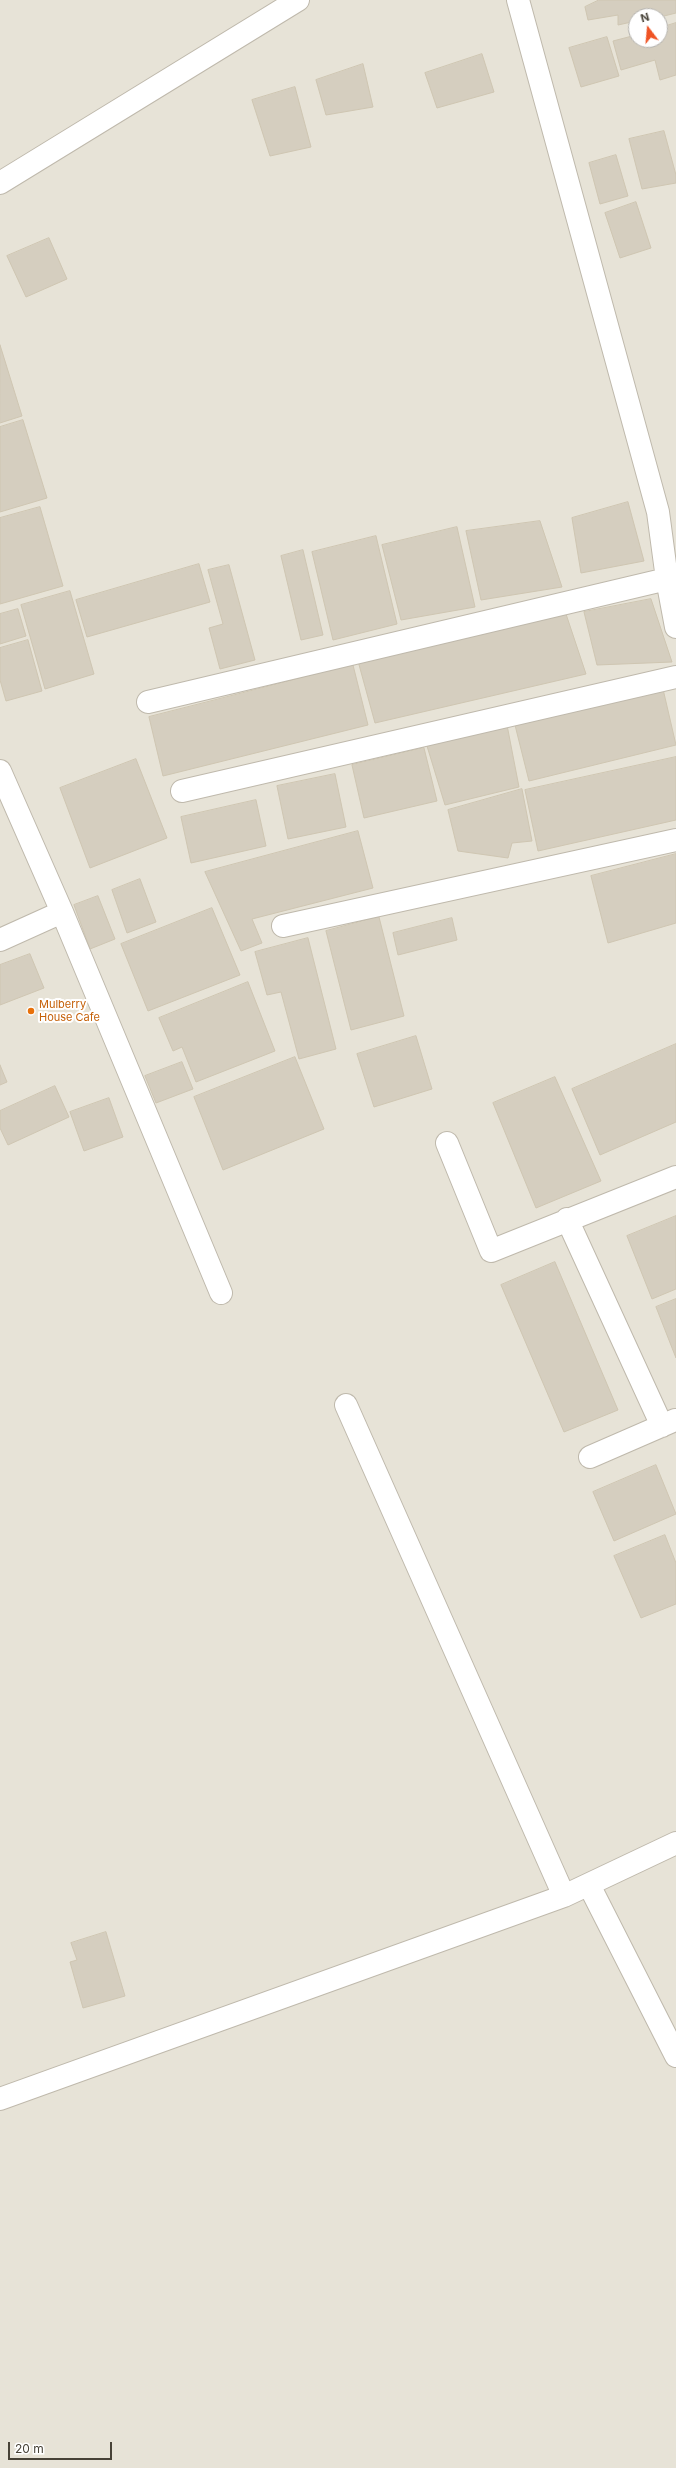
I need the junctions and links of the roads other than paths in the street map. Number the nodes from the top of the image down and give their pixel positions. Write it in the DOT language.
graph roads {
  1 [pos="298,0"];
  2 [pos="518,0"];
  3 [pos="0,183"];
  4 [pos="667,511"];
  5 [pos="667,579"];
  6 [pos="676,627"];
  7 [pos="676,677"];
  8 [pos="148,702"];
  9 [pos="0,770"];
  10 [pos="182,790"];
  11 [pos="676,840"];
  12 [pos="62,912"];
  13 [pos="283,926"];
  14 [pos="0,940"];
  15 [pos="447,1143"];
  16 [pos="676,1177"];
  17 [pos="567,1219"];
  18 [pos="221,1293"];
  19 [pos="346,1405"];
  20 [pos="669,1423"];
  21 [pos="590,1457"];
  22 [pos="676,1843"];
  23 [pos="589,1885"];
  24 [pos="564,1896"];
  25 [pos="676,2056"];
  26 [pos="0,2099"];
  1 -- 3 [label="street"];
  2 -- 4 [label="street"];
  4 -- 5 [label="street"];
  5 -- 6 [label="street"];
  5 -- 8 [label="street"];
  7 -- 10 [label="street"];
  9 -- 12 [label="street"];
  11 -- 13 [label="street"];
  12 -- 14 [label="street"];
  12 -- 18 [label="street"];
  15 -- 17 [label="street"];
  16 -- 17 [label="street"];
  17 -- 20 [label="street"];
  19 -- 24 [label="street"];
  20 -- 21 [label="street"];
  22 -- 23 [label="street"];
  23 -- 24 [label="street"];
  23 -- 25 [label="street"];
  24 -- 26 [label="street"];
}
